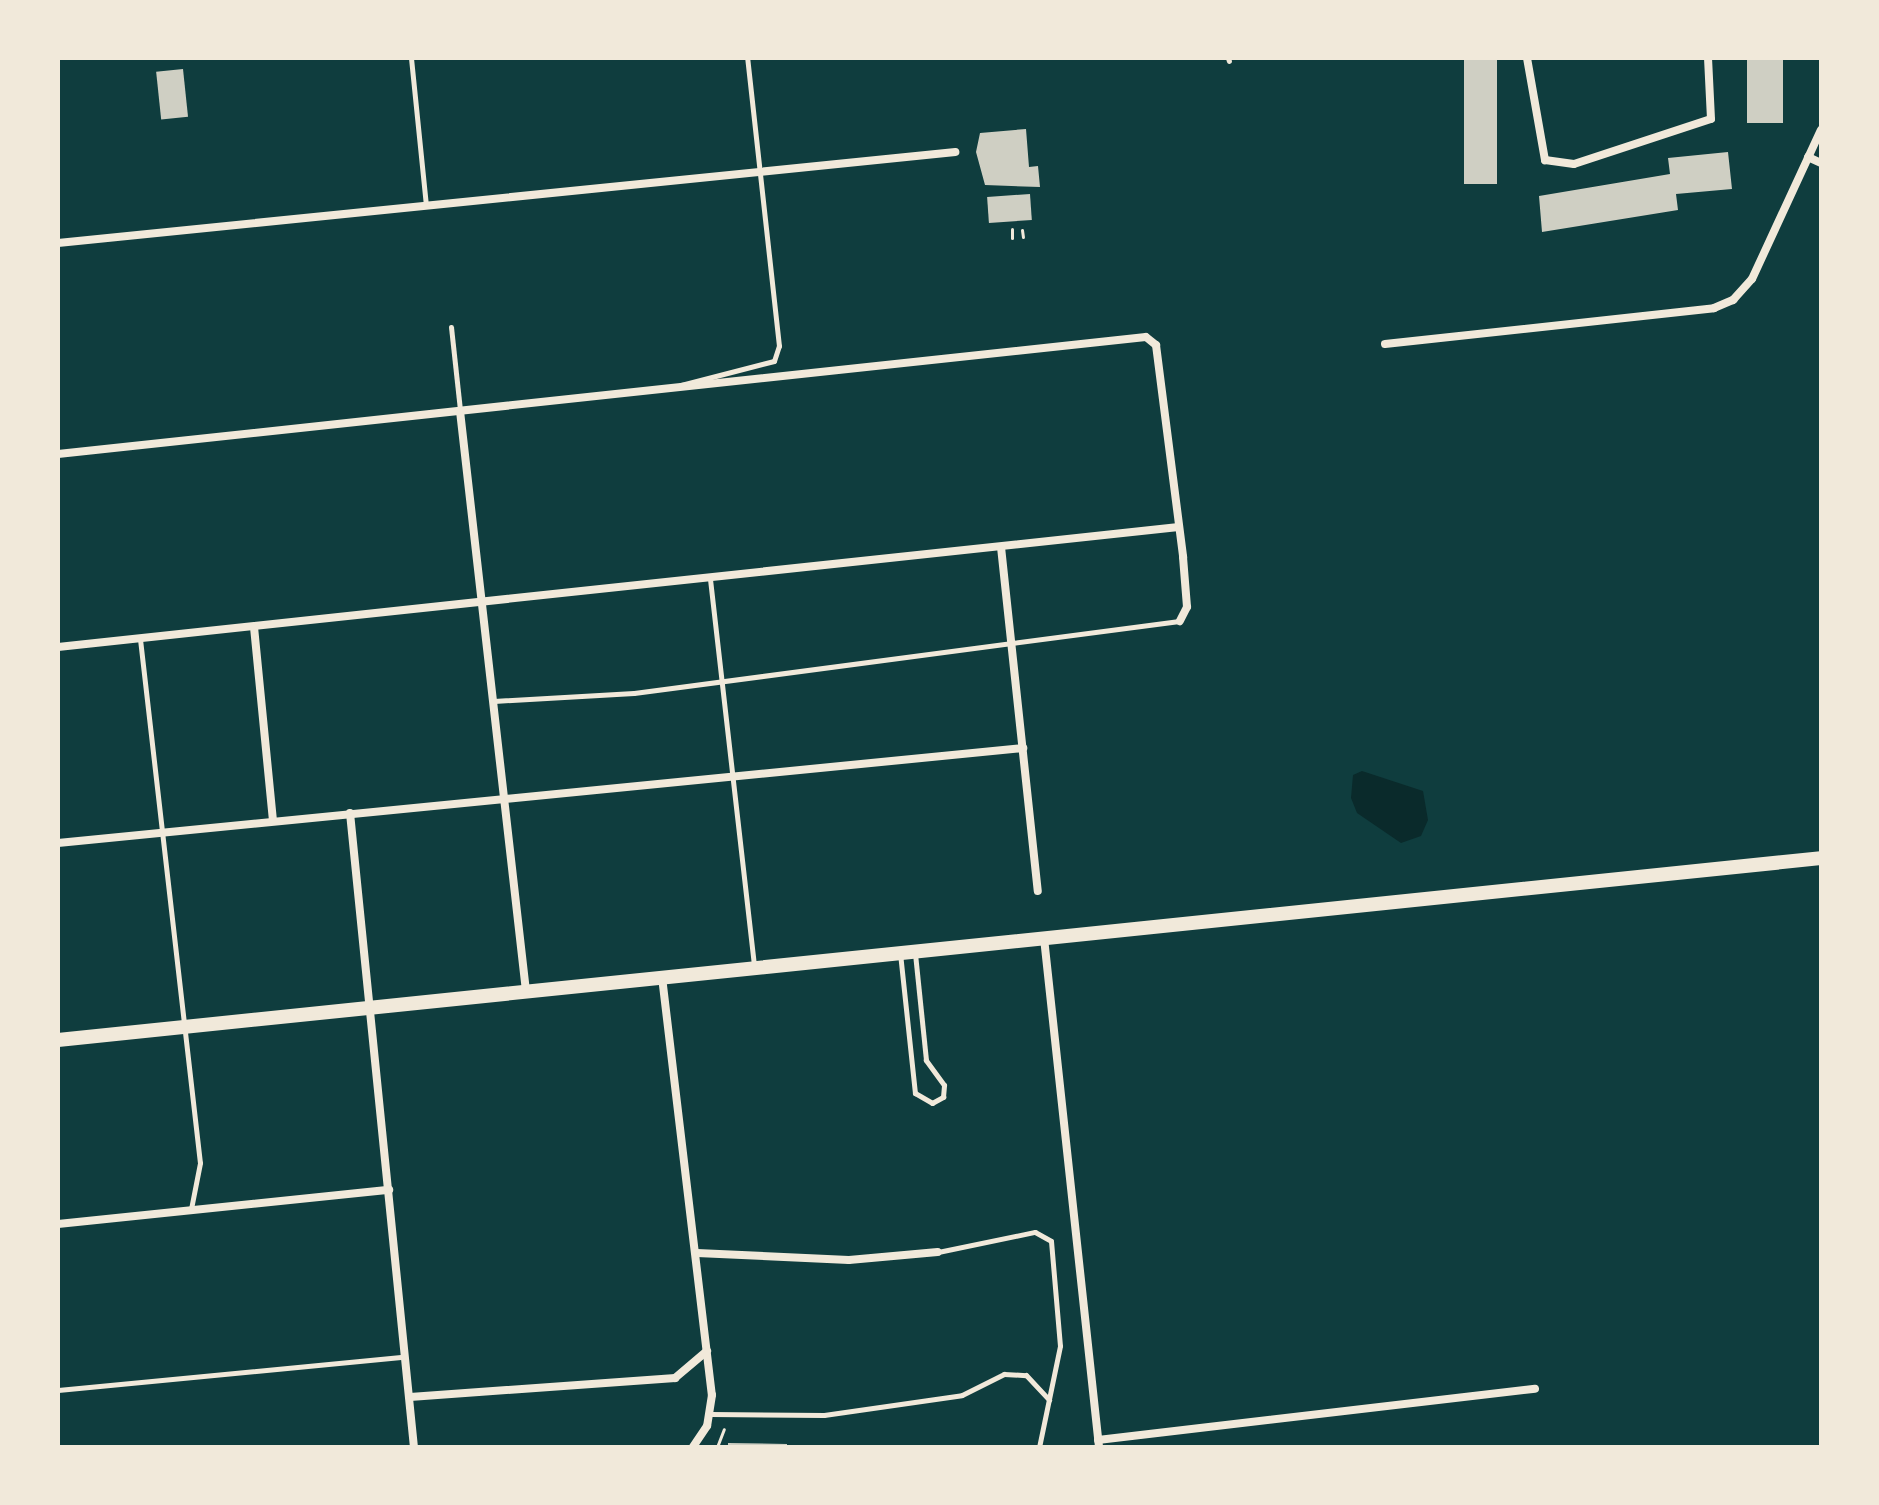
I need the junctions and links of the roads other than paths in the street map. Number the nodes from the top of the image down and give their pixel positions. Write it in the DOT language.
graph roads {
  1 [pos="411,58"];
  2 [pos="747,58"];
  3 [pos="1527,58"];
  4 [pos="1708,58"];
  5 [pos="1821,130"];
  6 [pos="955,152"];
  7 [pos="1808,157"];
  8 [pos="1821,163"];
  9 [pos="757,172"];
  10 [pos="426,205"];
  11 [pos="58,243"];
  12 [pos="451,327"];
  13 [pos="1385,344"];
  14 [pos="672,388"];
  15 [pos="460,411"];
  16 [pos="58,454"];
  17 [pos="1179,527"];
  18 [pos="1001,547"];
  19 [pos="710,579"];
  20 [pos="482,603"];
  21 [pos="1180,621"];
  22 [pos="254,627"];
  23 [pos="140,639"];
  24 [pos="1012,646"];
  25 [pos="58,647"];
  26 [pos="722,679"];
  27 [pos="494,701"];
  28 [pos="1023,748"];
  29 [pos="733,776"];
  30 [pos="504,798"];
  31 [pos="350,813"];
  32 [pos="273,821"];
  33 [pos="158,832"];
  34 [pos="58,843"];
  35 [pos="1821,858"];
  36 [pos="1038,891"];
  37 [pos="1044,938"];
  38 [pos="908,952"];
  39 [pos="754,967"];
  40 [pos="662,976"];
  41 [pos="526,991"];
  42 [pos="370,1007"];
  43 [pos="183,1027"];
  44 [pos="58,1040"];
  45 [pos="389,1190"];
  46 [pos="191,1210"];
  47 [pos="58,1224"];
  48 [pos="938,1252"];
  49 [pos="697,1253"];
  50 [pos="707,1351"];
  51 [pos="403,1357"];
  52 [pos="1535,1389"];
  53 [pos="58,1390"];
  54 [pos="410,1397"];
  55 [pos="1049,1400"];
  56 [pos="711,1414"];
  57 [pos="1099,1444"];
  58 [pos="414,1447"];
  59 [pos="693,1447"];
  60 [pos="1039,1447"];
  1 -- 10 [label="lane"];
  2 -- 9 [label="lane"];
  3 -- 4 [label="street"];
  5 -- 7 [label="street"];
  6 -- 9 [label="street"];
  7 -- 8 [label="street"];
  7 -- 13 [label="street"];
  9 -- 10 [label="street"];
  9 -- 14 [label="lane"];
  10 -- 11 [label="street"];
  12 -- 15 [label="lane"];
  14 -- 15 [label="street"];
  14 -- 17 [label="street"];
  15 -- 16 [label="street"];
  15 -- 20 [label="street"];
  17 -- 18 [label="street"];
  17 -- 21 [label="street"];
  18 -- 19 [label="street"];
  18 -- 24 [label="street"];
  19 -- 20 [label="street"];
  19 -- 26 [label="lane"];
  20 -- 22 [label="street"];
  20 -- 27 [label="street"];
  21 -- 24 [label="lane"];
  22 -- 23 [label="street"];
  22 -- 32 [label="street"];
  23 -- 25 [label="street"];
  23 -- 33 [label="lane"];
  24 -- 26 [label="lane"];
  24 -- 28 [label="street"];
  26 -- 27 [label="lane"];
  26 -- 29 [label="lane"];
  27 -- 30 [label="street"];
  28 -- 29 [label="street"];
  28 -- 36 [label="street"];
  29 -- 30 [label="street"];
  29 -- 39 [label="lane"];
  30 -- 31 [label="street"];
  30 -- 41 [label="street"];
  31 -- 32 [label="street"];
  31 -- 42 [label="street"];
  32 -- 33 [label="street"];
  33 -- 34 [label="street"];
  33 -- 43 [label="lane"];
  35 -- 37 [label="main road"];
  37 -- 38 [label="main road"];
  37 -- 57 [label="street"];
  38 -- 38 [label="lane"];
  38 -- 39 [label="main road"];
  39 -- 40 [label="main road"];
  40 -- 41 [label="main road"];
  40 -- 49 [label="street"];
  41 -- 42 [label="main road"];
  42 -- 43 [label="main road"];
  42 -- 45 [label="street"];
  43 -- 44 [label="main road"];
  43 -- 46 [label="lane"];
  45 -- 46 [label="street"];
  45 -- 51 [label="street"];
  46 -- 47 [label="street"];
  48 -- 49 [label="street"];
  48 -- 55 [label="lane"];
  49 -- 50 [label="street"];
  50 -- 54 [label="street"];
  50 -- 56 [label="street"];
  51 -- 53 [label="lane"];
  51 -- 54 [label="street"];
  52 -- 57 [label="street"];
  54 -- 58 [label="street"];
  55 -- 56 [label="lane"];
  55 -- 60 [label="lane"];
  56 -- 59 [label="street"];
}
